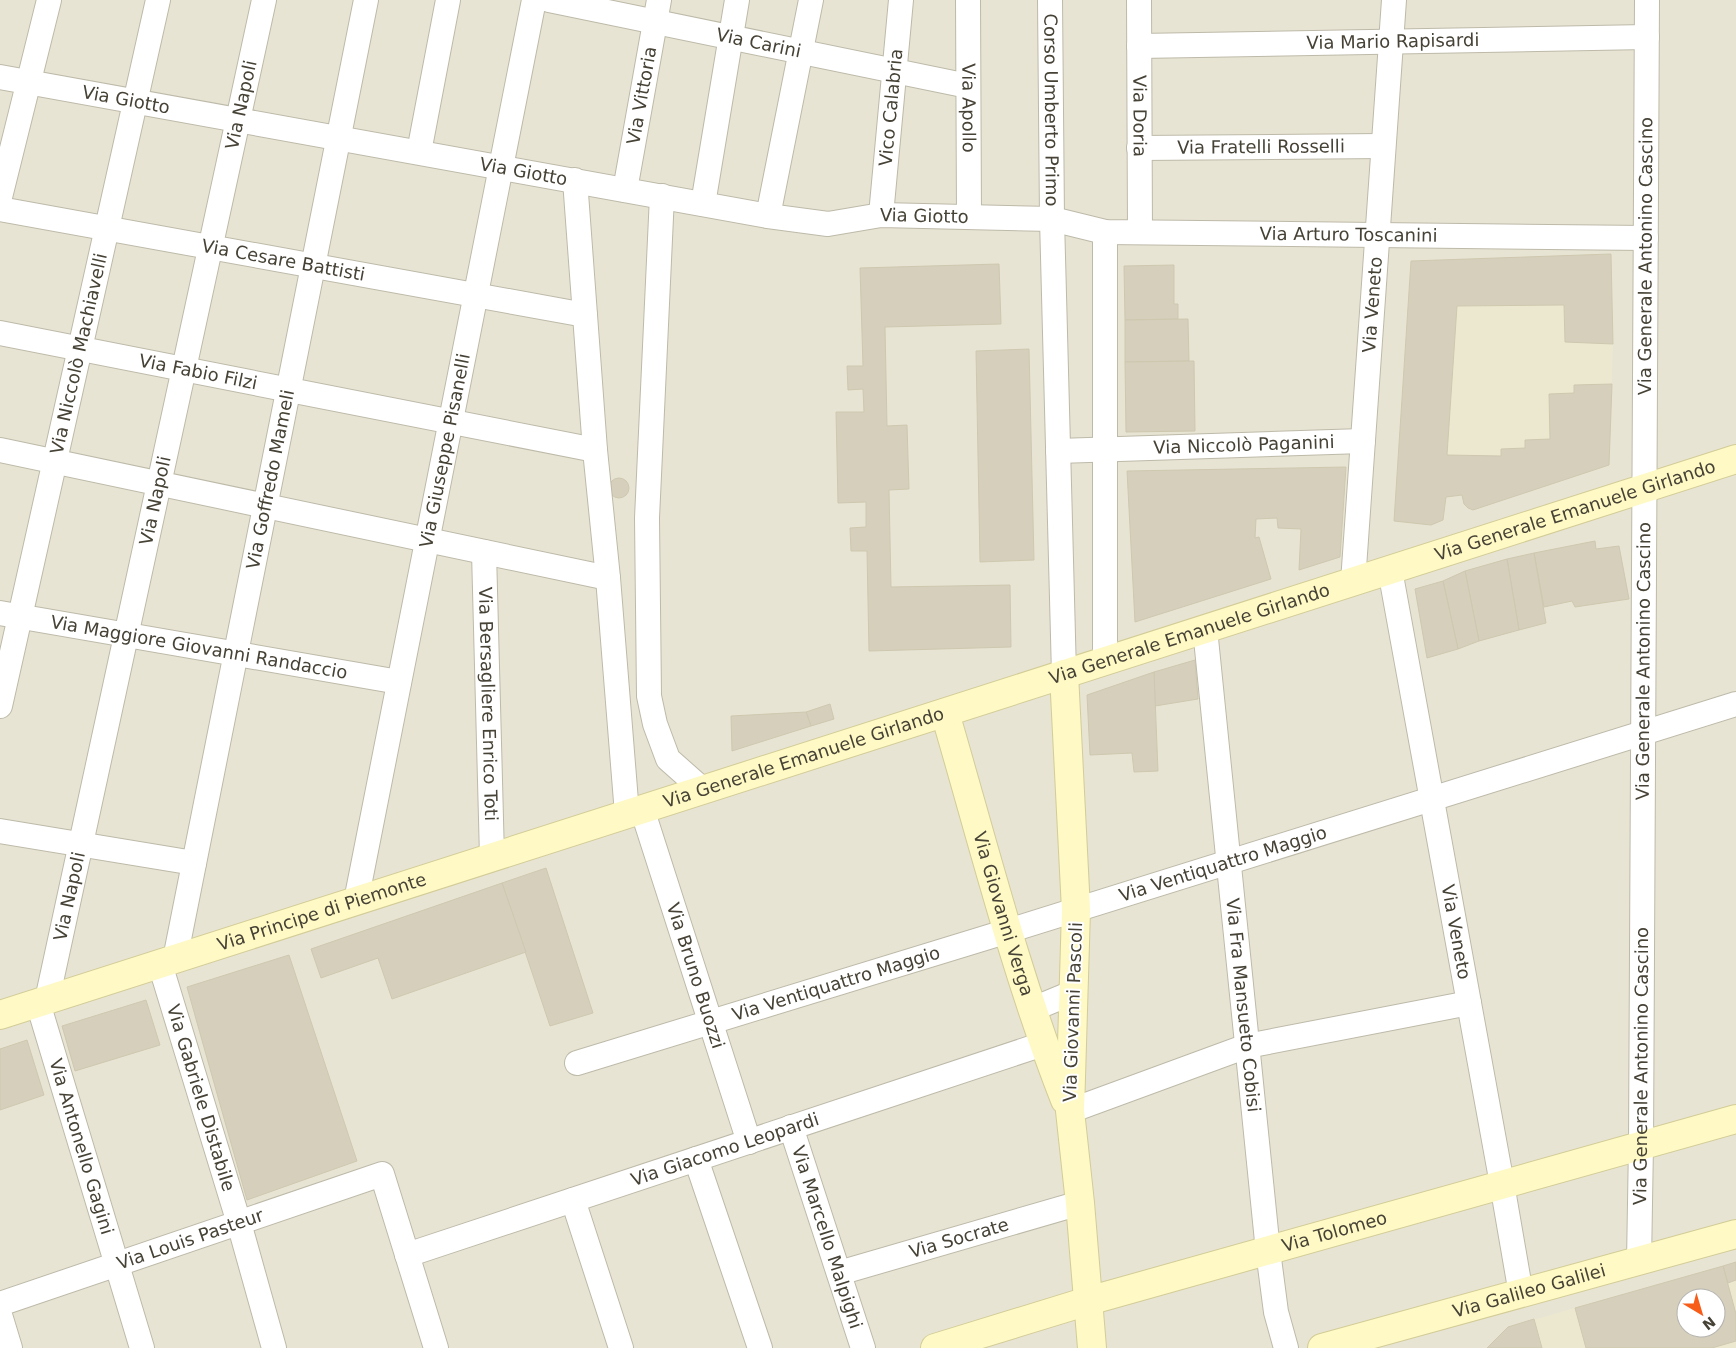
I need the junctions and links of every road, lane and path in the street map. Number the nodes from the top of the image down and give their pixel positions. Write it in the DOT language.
graph roads {
  1 [pos="49,0"];
  2 [pos="158,0"];
  3 [pos="264,0"];
  4 [pos="366,0"];
  5 [pos="448,0"];
  6 [pos="534,0"];
  7 [pos="549,0"];
  8 [pos="737,0"];
  9 [pos="811,0"];
  10 [pos="901,0"];
  11 [pos="968,0"];
  12 [pos="1050,0"];
  13 [pos="1139,0"];
  14 [pos="1394,0"];
  15 [pos="1647,0"];
  16 [pos="657,11"];
  17 [pos="730,37"];
  18 [pos="1647,37"];
  19 [pos="1391,41"];
  20 [pos="1139,46"];
  21 [pos="801,52"];
  22 [pos="894,71"];
  23 [pos="0,76"];
  24 [pos="29,82"];
  25 [pos="968,86"];
  26 [pos="135,101"];
  27 [pos="238,120"];
  28 [pos="339,138"];
  29 [pos="1383,146"];
  30 [pos="1139,148"];
  31 [pos="419,152"];
  32 [pos="501,167"];
  33 [pos="575,180"];
  34 [pos="625,190"];
  35 [pos="662,196"];
  36 [pos="0,197"];
  37 [pos="703,204"];
  38 [pos="0,209"];
  39 [pos="880,215"];
  40 [pos="768,216"];
  41 [pos="969,216"];
  42 [pos="1052,219"];
  43 [pos="107,228"];
  44 [pos="1105,232"];
  45 [pos="1140,232"];
  46 [pos="1378,236"];
  47 [pos="1646,238"];
  48 [pos="210,247"];
  49 [pos="313,266"];
  50 [pos="476,295"];
  51 [pos="575,314"];
  52 [pos="0,333"];
  53 [pos="80,349"];
  54 [pos="184,369"];
  55 [pos="288,390"];
  56 [pos="451,422"];
  57 [pos="1362,441"];
  58 [pos="585,448"];
  59 [pos="1115,449"];
  60 [pos="0,450"];
  61 [pos="1058,451"];
  62 [pos="1736,459"];
  63 [pos="55,462"];
  64 [pos="159,484"];
  65 [pos="1644,488"];
  66 [pos="265,506"];
  67 [pos="427,540"];
  68 [pos="484,552"];
  69 [pos="1390,570"];
  70 [pos="608,578"];
  71 [pos="1353,582"];
  72 [pos="10,615"];
  73 [pos="1205,629"];
  74 [pos="126,635"];
  75 [pos="236,654"];
  76 [pos="1105,661"];
  77 [pos="1064,674"];
  78 [pos="399,682"];
  79 [pos="1736,704"];
  80 [pos="0,706"];
  81 [pos="946,713"];
  82 [pos="1643,733"];
  83 [pos="703,790"];
  84 [pos="1432,799"];
  85 [pos="635,812"];
  86 [pos="0,831"];
  87 [pos="81,844"];
  88 [pos="492,857"];
  89 [pos="1230,862"];
  90 [pos="194,863"];
  91 [pos="356,901"];
  92 [pos="1076,910"];
  93 [pos="1008,931"];
  94 [pos="168,961"];
  95 [pos="1074,992"];
  96 [pos="43,1001"];
  97 [pos="1469,1003"];
  98 [pos="1033,1008"];
  99 [pos="0,1015"];
  100 [pos="710,1022"];
  101 [pos="1043,1044"];
  102 [pos="1248,1046"];
  103 [pos="577,1063"];
  104 [pos="1070,1111"];
  105 [pos="1736,1119"];
  106 [pos="791,1127"];
  107 [pos="749,1142"];
  108 [pos="1641,1144"];
  109 [pos="696,1159"];
  110 [pos="1502,1184"];
  111 [pos="573,1200"];
  112 [pos="1080,1203"];
  113 [pos="239,1223"];
  114 [pos="1736,1234"];
  115 [pos="1268,1251"];
  116 [pos="407,1255"];
  117 [pos="1639,1262"];
  118 [pos="117,1265"];
  119 [pos="839,1273"];
  120 [pos="1521,1294"];
  121 [pos="1088,1300"];
  122 [pos="0,1304"];
  123 [pos="0,1315"];
  124 [pos="10,1348"];
  125 [pos="142,1348"];
  126 [pos="274,1348"];
  127 [pos="436,1348"];
  128 [pos="621,1348"];
  129 [pos="760,1348"];
  130 [pos="863,1348"];
  131 [pos="935,1348"];
  132 [pos="1092,1348"];
  133 [pos="1286,1348"];
  134 [pos="1322,1348"];
  1 -- 24 [label="street"];
  2 -- 26 [label="street, Via Niccolò Machiavelli"];
  3 -- 27 [label="street, Via Napoli"];
  4 -- 28 [label="street, Via Goffredo Mameli"];
  5 -- 31 [label="street"];
  6 -- 32 [label="street, Via Giuseppe Pisanelli"];
  7 -- 16 [label="street, Via Carini"];
  8 -- 17 [label="street"];
  9 -- 21 [label="street"];
  10 -- 22 [label="street, Vico Calabria"];
  11 -- 25 [label="street, Via Apollo"];
  12 -- 42 [label="street, Corso Umberto Primo"];
  13 -- 20 [label="street, Via Doria"];
  14 -- 19 [label="street, Via Veneto"];
  15 -- 18 [label="street, Via Generale Antonino Cascino"];
  16 -- 17 [label="street, Via Carini"];
  16 -- 34 [label="street, Via Vittoria"];
  17 -- 21 [label="street, Via Carini"];
  17 -- 37 [label="street"];
  18 -- 19 [label="street, Via Mario Rapisardi"];
  18 -- 47 [label="street, Via Generale Antonino Cascino"];
  19 -- 20 [label="street, Via Mario Rapisardi"];
  19 -- 29 [label="street, Via Veneto"];
  20 -- 30 [label="street, Via Doria"];
  21 -- 22 [label="street, Via Carini"];
  21 -- 40 [label="street"];
  22 -- 25 [label="street, Via Carini"];
  22 -- 39 [label="street, Vico Calabria"];
  23 -- 24 [label="street, Via Giotto"];
  24 -- 26 [label="street, Via Giotto"];
  24 -- 36 [label="street"];
  25 -- 41 [label="street, Via Apollo"];
  26 -- 27 [label="street, Via Giotto"];
  26 -- 43 [label="street, Via Niccolò Machiavelli"];
  27 -- 28 [label="street, Via Giotto"];
  27 -- 48 [label="street, Via Napoli"];
  28 -- 31 [label="street, Via Giotto"];
  28 -- 49 [label="street, Via Goffredo Mameli"];
  29 -- 30 [label="street, Via Fratelli Rosselli"];
  29 -- 46 [label="street, Via Veneto"];
  30 -- 45 [label="street, Via Doria"];
  31 -- 32 [label="street, Via Giotto"];
  32 -- 33 [label="street, Via Giotto"];
  32 -- 50 [label="street, Via Giuseppe Pisanelli"];
  33 -- 34 [label="street, Via Giotto"];
  33 -- 51 [label="street, Via Bruno Buozzi"];
  34 -- 35 [label="street, Via Giotto"];
  35 -- 37 [label="street, Via Giotto"];
  35 -- 83 [label="street"];
  37 -- 40 [label="street, Via Giotto"];
  38 -- 43 [label="street, Via Cesare Battisti"];
  39 -- 40 [label="street, Via Giotto"];
  39 -- 41 [label="street, Via Giotto"];
  41 -- 42 [label="street, Via Giotto"];
  42 -- 44 [label="street, Via Arturo Toscanini"];
  42 -- 61 [label="street, Corso Umberto Primo"];
  43 -- 48 [label="street, Via Cesare Battisti"];
  43 -- 53 [label="street, Via Niccolò Machiavelli"];
  44 -- 45 [label="street, Via Arturo Toscanini"];
  44 -- 59 [label="street"];
  45 -- 46 [label="street, Via Arturo Toscanini"];
  46 -- 47 [label="street, Via Arturo Toscanini"];
  46 -- 57 [label="street, Via Veneto"];
  47 -- 65 [label="street, Via Generale Antonino Cascino"];
  48 -- 49 [label="street, Via Cesare Battisti"];
  48 -- 54 [label="street, Via Napoli"];
  49 -- 50 [label="street, Via Cesare Battisti"];
  49 -- 55 [label="street, Via Goffredo Mameli"];
  50 -- 51 [label="street, Via Cesare Battisti"];
  50 -- 56 [label="street, Via Giuseppe Pisanelli"];
  51 -- 58 [label="street, Via Bruno Buozzi"];
  52 -- 53 [label="street, Via Fabio Filzi"];
  53 -- 54 [label="street, Via Fabio Filzi"];
  53 -- 63 [label="street, Via Niccolò Machiavelli"];
  54 -- 55 [label="street, Via Fabio Filzi"];
  54 -- 64 [label="street, Via Napoli"];
  55 -- 56 [label="street, Via Fabio Filzi"];
  55 -- 66 [label="street, Via Goffredo Mameli"];
  56 -- 58 [label="street, Via Fabio Filzi"];
  56 -- 67 [label="street, Via Giuseppe Pisanelli"];
  57 -- 59 [label="street, Via Niccolò Paganini"];
  57 -- 71 [label="street, Via Veneto"];
  58 -- 70 [label="street, Via Bruno Buozzi"];
  59 -- 61 [label="street, Via Niccolò Paganini"];
  59 -- 76 [label="street"];
  60 -- 63 [label="street"];
  61 -- 77 [label="street, Corso Umberto Primo"];
  62 -- 65 [label="street, Via Generale Emanuele Girlando"];
  63 -- 64 [label="street"];
  63 -- 72 [label="street, Via Niccolò Machiavelli"];
  64 -- 66 [label="street"];
  64 -- 74 [label="street, Via Napoli"];
  65 -- 69 [label="street, Via Generale Emanuele Girlando"];
  65 -- 82 [label="street, Via Generale Antonino Cascino"];
  66 -- 67 [label="street"];
  66 -- 75 [label="street, Via Goffredo Mameli"];
  67 -- 68 [label="street"];
  67 -- 78 [label="street, Via Giuseppe Pisanelli"];
  68 -- 70 [label="street"];
  68 -- 88 [label="street, Via Bersagliere Enrico Toti"];
  69 -- 71 [label="street, Via Generale Emanuele Girlando"];
  69 -- 84 [label="street, Via Veneto"];
  70 -- 85 [label="street, Via Bruno Buozzi"];
  71 -- 73 [label="street, Via Generale Emanuele Girlando"];
  72 -- 74 [label="street, Via Maggiore Giovanni Randaccio"];
  72 -- 80 [label="street, Via Niccolò Machiavelli"];
  73 -- 76 [label="street, Via Generale Emanuele Girlando"];
  73 -- 89 [label="street, Via Fra Mansueto Cobisi"];
  74 -- 75 [label="street, Via Maggiore Giovanni Randaccio"];
  74 -- 87 [label="street, Via Napoli"];
  75 -- 78 [label="street, Via Maggiore Giovanni Randaccio"];
  75 -- 90 [label="street, Via Goffredo Mameli"];
  76 -- 77 [label="street, Via Generale Emanuele Girlando"];
  77 -- 81 [label="street, Via Generale Emanuele Girlando"];
  77 -- 92 [label="street, Via Giovanni Pascoli"];
  78 -- 91 [label="street, Via Giuseppe Pisanelli"];
  79 -- 82 [label="street, Via Ventiquattro Maggio"];
  81 -- 83 [label="street, Via Generale Emanuele Girlando"];
  81 -- 93 [label="street, Via Giovanni Verga"];
  82 -- 84 [label="street, Via Ventiquattro Maggio"];
  82 -- 108 [label="street, Via Generale Antonino Cascino"];
  83 -- 85 [label="street, Via Generale Emanuele Girlando"];
  84 -- 89 [label="street, Via Ventiquattro Maggio"];
  84 -- 97 [label="street, Via Veneto"];
  85 -- 88 [label="street, Via Principe di Piemonte"];
  85 -- 100 [label="street, Via Bruno Buozzi"];
  86 -- 87 [label="street"];
  87 -- 90 [label="street"];
  87 -- 96 [label="street, Via Napoli"];
  88 -- 91 [label="street, Via Principe di Piemonte"];
  89 -- 92 [label="street, Via Ventiquattro Maggio"];
  89 -- 102 [label="street, Via Fra Mansueto Cobisi"];
  90 -- 94 [label="street, Via Goffredo Mameli"];
  91 -- 94 [label="street, Via Principe di Piemonte"];
  92 -- 93 [label="street, Via Ventiquattro Maggio"];
  92 -- 95 [label="street, Via Giovanni Pascoli"];
  93 -- 98 [label="street, Via Giovanni Verga"];
  93 -- 100 [label="street, Via Ventiquattro Maggio"];
  94 -- 96 [label="street, Via Principe di Piemonte"];
  94 -- 113 [label="street, Via Gabriele Distabile"];
  95 -- 98 [label="street"];
  95 -- 104 [label="street, Via Giovanni Pascoli"];
  96 -- 99 [label="street, Via Principe di Piemonte"];
  96 -- 118 [label="street, Via Antonello Gagini"];
  97 -- 102 [label="street"];
  97 -- 110 [label="street, Via Veneto"];
  98 -- 101 [label="street, Via Giovanni Verga"];
  100 -- 103 [label="street, Via Ventiquattro Maggio"];
  100 -- 107 [label="street, Via Bruno Buozzi"];
  101 -- 104 [label="street, Via Giovanni Verga"];
  101 -- 106 [label="street, Via Giacomo Leopardi"];
  102 -- 104 [label="street"];
  102 -- 115 [label="street, Via Fra Mansueto Cobisi"];
  104 -- 112 [label="street, Via Giovanni Pascoli"];
  105 -- 108 [label="street, Via Tolomeo"];
  106 -- 107 [label="street, Via Giacomo Leopardi"];
  106 -- 119 [label="street, Via Marcello Malpighi"];
  107 -- 109 [label="street, Via Giacomo Leopardi"];
  108 -- 110 [label="street, Via Tolomeo"];
  108 -- 117 [label="street, Via Generale Antonino Cascino"];
  109 -- 111 [label="street, Via Giacomo Leopardi"];
  109 -- 129 [label="street"];
  110 -- 115 [label="street, Via Tolomeo"];
  110 -- 120 [label="street, Via Veneto"];
  111 -- 116 [label="street, Via Giacomo Leopardi"];
  111 -- 128 [label="street"];
  112 -- 119 [label="street, Via Socrate"];
  112 -- 121 [label="street, Via Giovanni Pascoli"];
  113 -- 116 [label="street, Via Louis Pasteur"];
  113 -- 118 [label="street, Via Louis Pasteur"];
  113 -- 126 [label="street, Via Gabriele Distabile"];
  114 -- 117 [label="street, Via Galileo Galilei"];
  115 -- 121 [label="street, Via Tolomeo"];
  115 -- 133 [label="street, Via Fra Mansueto Cobisi"];
  116 -- 127 [label="street"];
  117 -- 120 [label="street, Via Galileo Galilei"];
  118 -- 122 [label="street, Via Louis Pasteur"];
  118 -- 125 [label="street, Via Antonello Gagini"];
  119 -- 130 [label="street, Via Marcello Malpighi"];
  120 -- 134 [label="street, Via Galileo Galilei"];
  121 -- 131 [label="street, Via Tolomeo"];
  121 -- 132 [label="street, Via Giovanni Pascoli"];
  123 -- 124 [label="street"];
}
